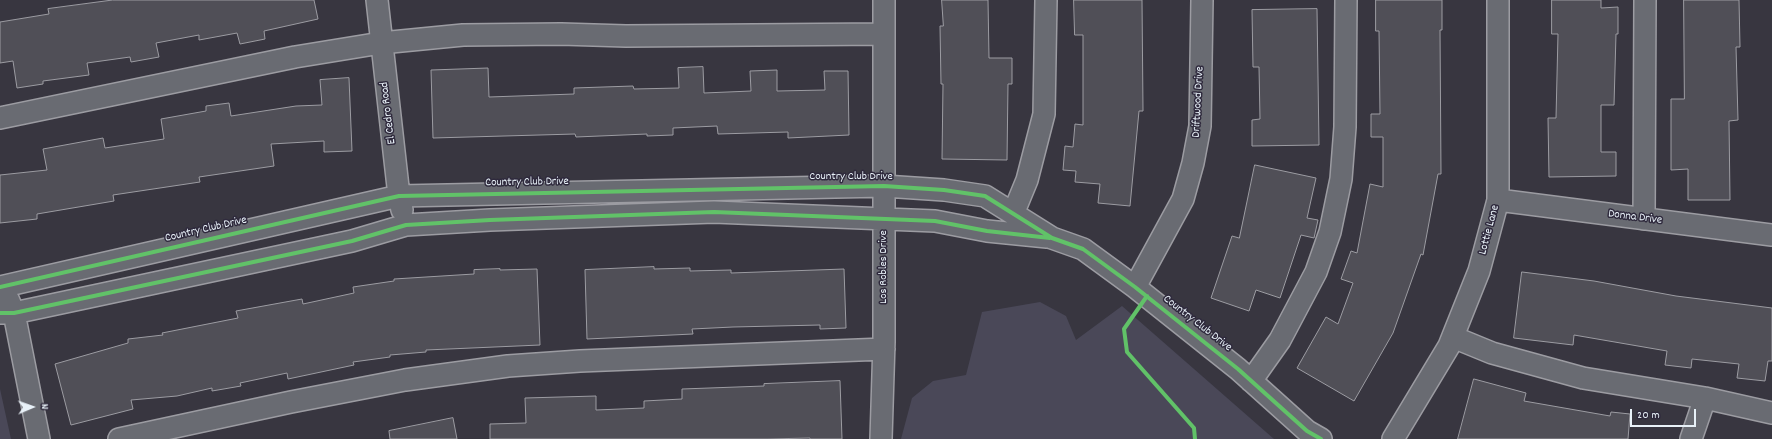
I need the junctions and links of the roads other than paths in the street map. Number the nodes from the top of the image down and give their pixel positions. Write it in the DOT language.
graph roads {
  1 [pos="377,0"];
  2 [pos="884,0"];
  3 [pos="1046,0"];
  4 [pos="1202,0"];
  5 [pos="1346,0"];
  6 [pos="1498,0"];
  7 [pos="1645,0"];
  8 [pos="884,34"];
  9 [pos="381,43"];
  10 [pos="0,118"];
  11 [pos="884,186"];
  12 [pos="399,196"];
  13 [pos="1498,200"];
  14 [pos="1013,214"];
  15 [pos="1644,219"];
  16 [pos="883,220"];
  17 [pos="406,225"];
  18 [pos="1772,235"];
  19 [pos="1052,238"];
  20 [pos="1135,286"];
  21 [pos="2,287"];
  22 [pos="7,313"];
  23 [pos="1453,337"];
  24 [pos="884,349"];
  25 [pos="1251,381"];
  26 [pos="1705,398"];
  27 [pos="1772,413"];
  28 [pos="39,439"];
  29 [pos="119,439"];
  30 [pos="882,439"];
  31 [pos="1321,439"];
  32 [pos="1393,439"];
  33 [pos="1691,439"];
  1 -- 9 [label="street, El Cedro Road"];
  2 -- 8 [label="street, Los Robles Drive"];
  3 -- 14 [label="street"];
  4 -- 20 [label="street, Driftwood Drive"];
  5 -- 25 [label="street"];
  6 -- 13 [label="street, Lottie Lane"];
  7 -- 15 [label="street"];
  8 -- 9 [label="street"];
  8 -- 11 [label="street, Los Robles Drive"];
  9 -- 10 [label="street"];
  9 -- 12 [label="street, El Cedro Road"];
  11 -- 12 [label="street, Country Club Drive"];
  11 -- 14 [label="street, Country Club Drive"];
  11 -- 16 [label="street, Los Robles Drive"];
  12 -- 17 [label="street, El Cedro Road"];
  12 -- 21 [label="street, Country Club Drive"];
  13 -- 15 [label="street, Donna Drive"];
  13 -- 23 [label="street, Lottie Lane"];
  14 -- 19 [label="street, Country Club Drive"];
  15 -- 18 [label="street, Donna Drive"];
  16 -- 17 [label="street, Country Club Drive"];
  16 -- 19 [label="street, Country Club Drive"];
  16 -- 24 [label="street, Los Robles Drive"];
  17 -- 22 [label="street, Country Club Drive"];
  19 -- 20 [label="street, Country Club Drive"];
  20 -- 25 [label="street, Country Club Drive"];
  21 -- 22 [label="street"];
  22 -- 28 [label="street"];
  23 -- 26 [label="street"];
  23 -- 32 [label="street, Lottie Lane"];
  24 -- 29 [label="street"];
  24 -- 30 [label="street, Los Robles Drive"];
  25 -- 31 [label="street, Country Club Drive"];
  26 -- 27 [label="street"];
  26 -- 33 [label="street"];
}
